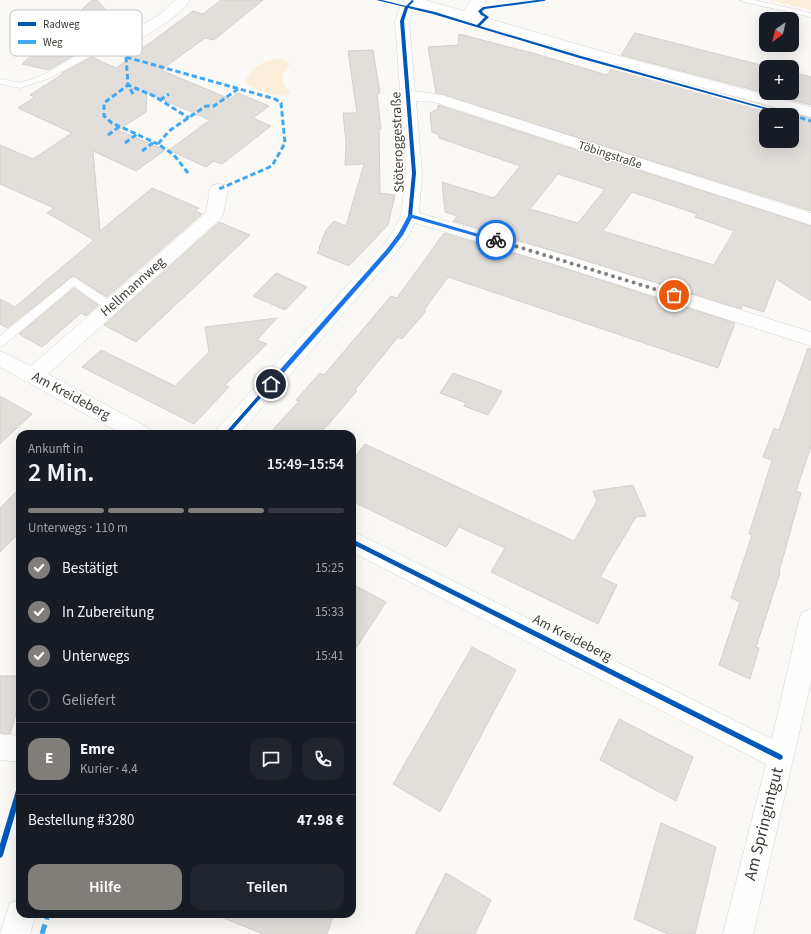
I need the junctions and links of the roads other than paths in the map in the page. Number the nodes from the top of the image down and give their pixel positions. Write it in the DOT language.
graph roads {
  1 [pos="183,0"];
  2 [pos="411,0"];
  3 [pos="469,0"];
  4 [pos="480,0"];
  5 [pos="744,0"];
  6 [pos="811,16"];
  7 [pos="474,18"];
  8 [pos="142,31"];
  9 [pos="81,56"];
  10 [pos="2,82"];
  11 [pos="408,95"];
  12 [pos="811,112"];
  13 [pos="219,189"];
  14 [pos="410,216"];
  15 [pos="811,219"];
  16 [pos="111,307"];
  17 [pos="811,339"];
  18 [pos="0,342"];
  19 [pos="0,358"];
  20 [pos="33,376"];
  21 [pos="134,430"];
  22 [pos="230,430"];
  23 [pos="356,543"];
  24 [pos="811,620"];
  25 [pos="0,747"];
  26 [pos="16,749"];
  27 [pos="780,757"];
  28 [pos="20,918"];
  29 [pos="15,934"];
  30 [pos="738,934"];
  1 -- 8 [label="street"];
  2 -- 3 [label="street"];
  2 -- 7 [label="street"];
  2 -- 11 [label="street, Stöteroggestraße"];
  4 -- 7 [label="street"];
  5 -- 6 [label="lane"];
  7 -- 12 [label="street"];
  9 -- 10 [label="lane"];
  11 -- 14 [label="street, Stöteroggestraße"];
  11 -- 15 [label="street, Töbingstraße"];
  13 -- 16 [label="street, Hellmannweg"];
  14 -- 17 [label="street"];
  14 -- 22 [label="street, Stöteroggestraße"];
  16 -- 18 [label="lane"];
  16 -- 20 [label="street, Hellmannweg"];
  19 -- 20 [label="street, Am Kreideberg"];
  20 -- 21 [label="street, Am Kreideberg"];
  23 -- 27 [label="street, Am Kreideberg"];
  24 -- 27 [label="street, Am Springintgut"];
  25 -- 26 [label="street"];
  27 -- 30 [label="street, Am Springintgut"];
  28 -- 29 [label="street"];
}
